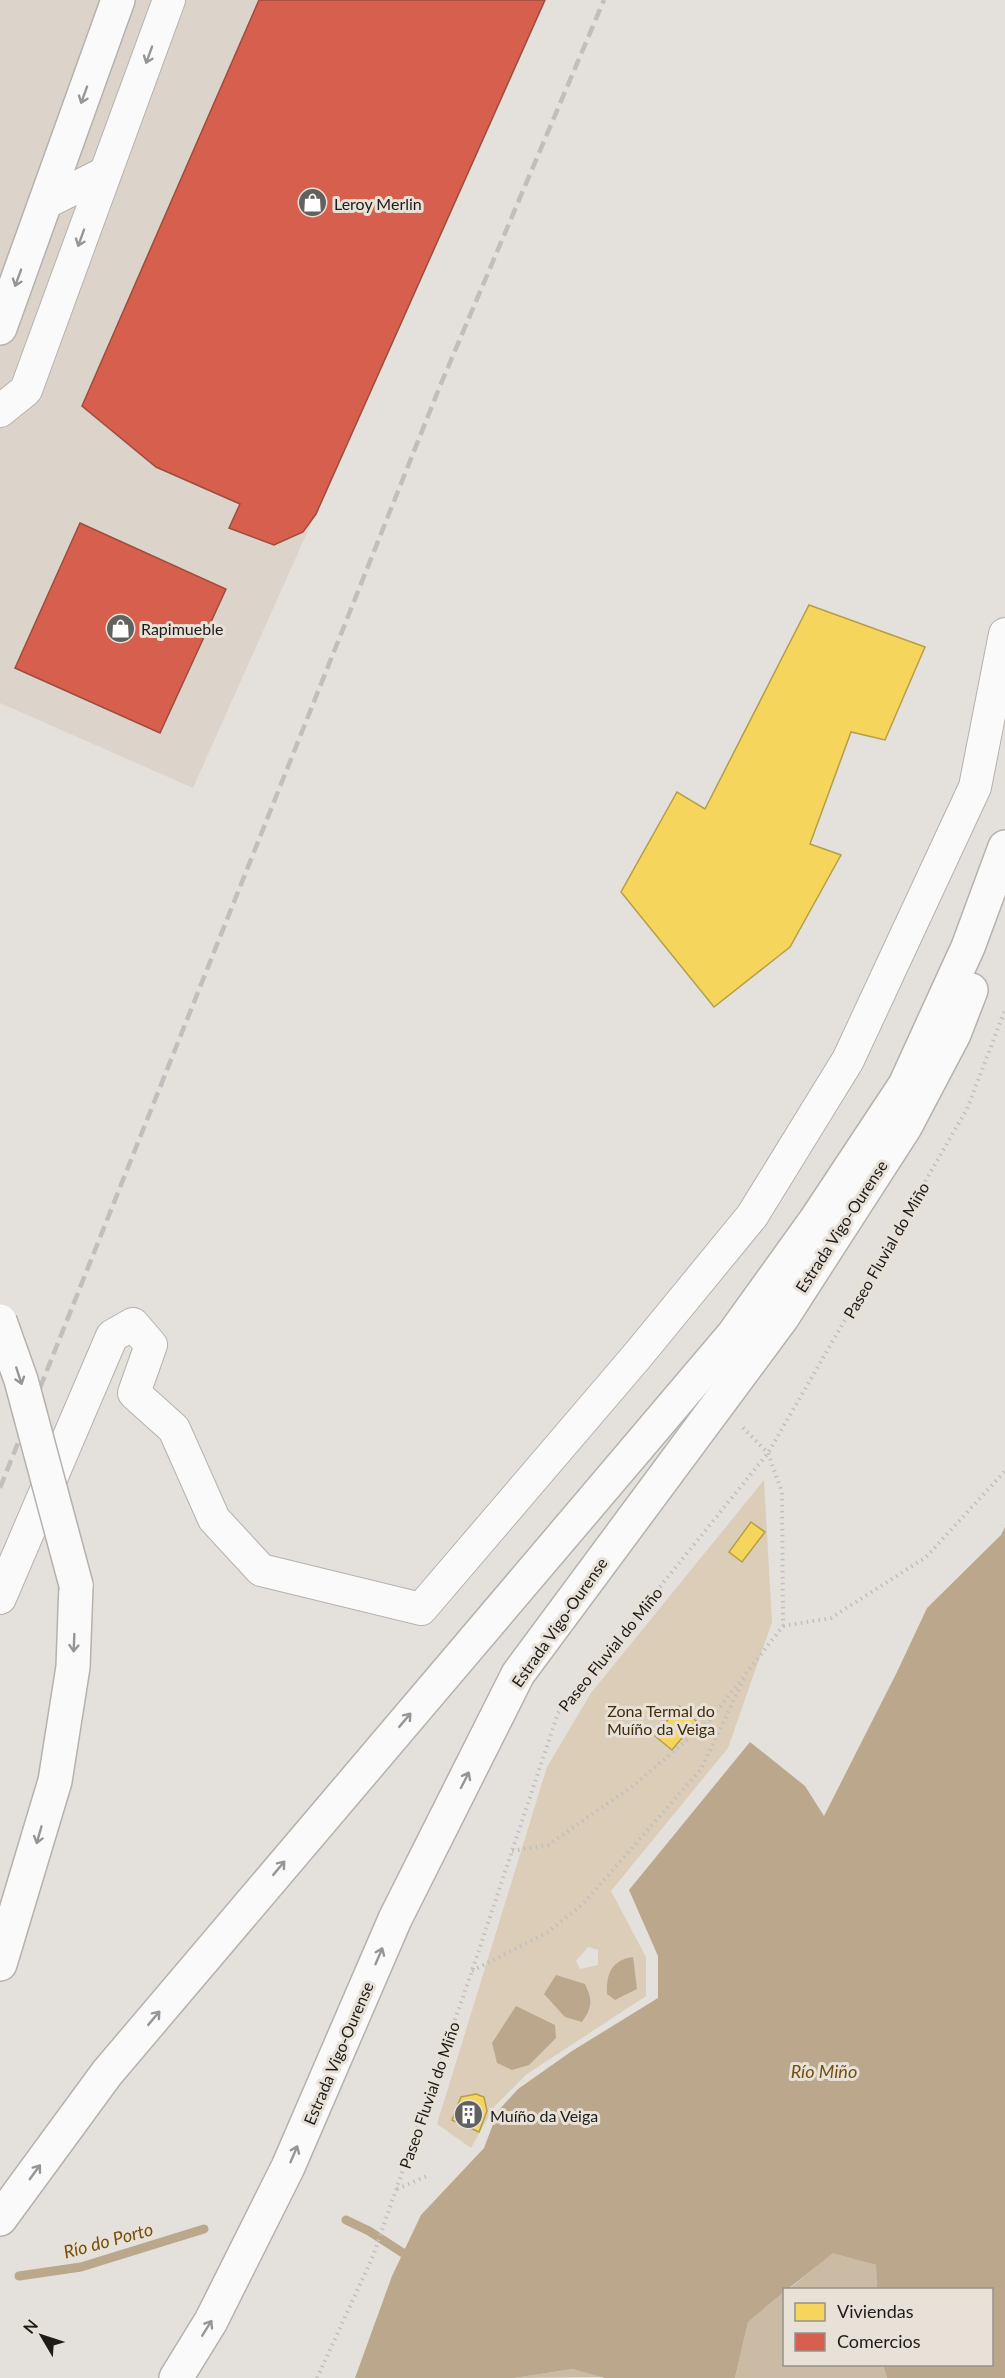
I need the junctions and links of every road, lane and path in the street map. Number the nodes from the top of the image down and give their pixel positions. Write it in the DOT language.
graph roads {
  1 [pos="118,0"];
  2 [pos="169,0"];
  3 [pos="105,173"];
  4 [pos="45,203"];
  5 [pos="1,322"];
  6 [pos="0,411"];
  7 [pos="1005,634"];
  8 [pos="1005,847"];
  9 [pos="1005,903"];
  10 [pos="1005,1010"];
  11 [pos="0,1321"];
  12 [pos="739,1424"];
  13 [pos="768,1454"];
  14 [pos="1005,1471"];
  15 [pos="0,1598"];
  16 [pos="783,1626"];
  17 [pos="748,1670"];
  18 [pos="512,1851"];
  19 [pos="0,1964"];
  20 [pos="471,1971"];
  21 [pos="427,2176"];
  22 [pos="396,2190"];
  23 [pos="0,2219"];
  24 [pos="176,2378"];
  25 [pos="317,2378"];
  1 -- 4 [label="highway, one-way"];
  2 -- 3 [label="street, one-way"];
  3 -- 4 [label="street"];
  3 -- 6 [label="street, one-way"];
  4 -- 5 [label="highway, one-way"];
  7 -- 15 [label="street"];
  23 -- 8 [label="highway, one-way"];
  24 -- 9 [label="highway, Estrada Vigo-Ourense, one-way"];
  10 -- 13 [label="path, Paseo Fluvial do Miño"];
  11 -- 19 [label="highway, one-way, bridge"];
  12 -- 13 [label="path"];
  13 -- 16 [label="path"];
  13 -- 18 [label="path, Paseo Fluvial do Miño"];
  14 -- 16 [label="path"];
  16 -- 17 [label="path"];
  17 -- 18 [label="path"];
  17 -- 20 [label="path"];
  18 -- 20 [label="path, Paseo Fluvial do Miño"];
  20 -- 22 [label="path, Paseo Fluvial do Miño"];
  21 -- 22 [label="path"];
  22 -- 25 [label="path, Paseo Fluvial do Miño"];
}
